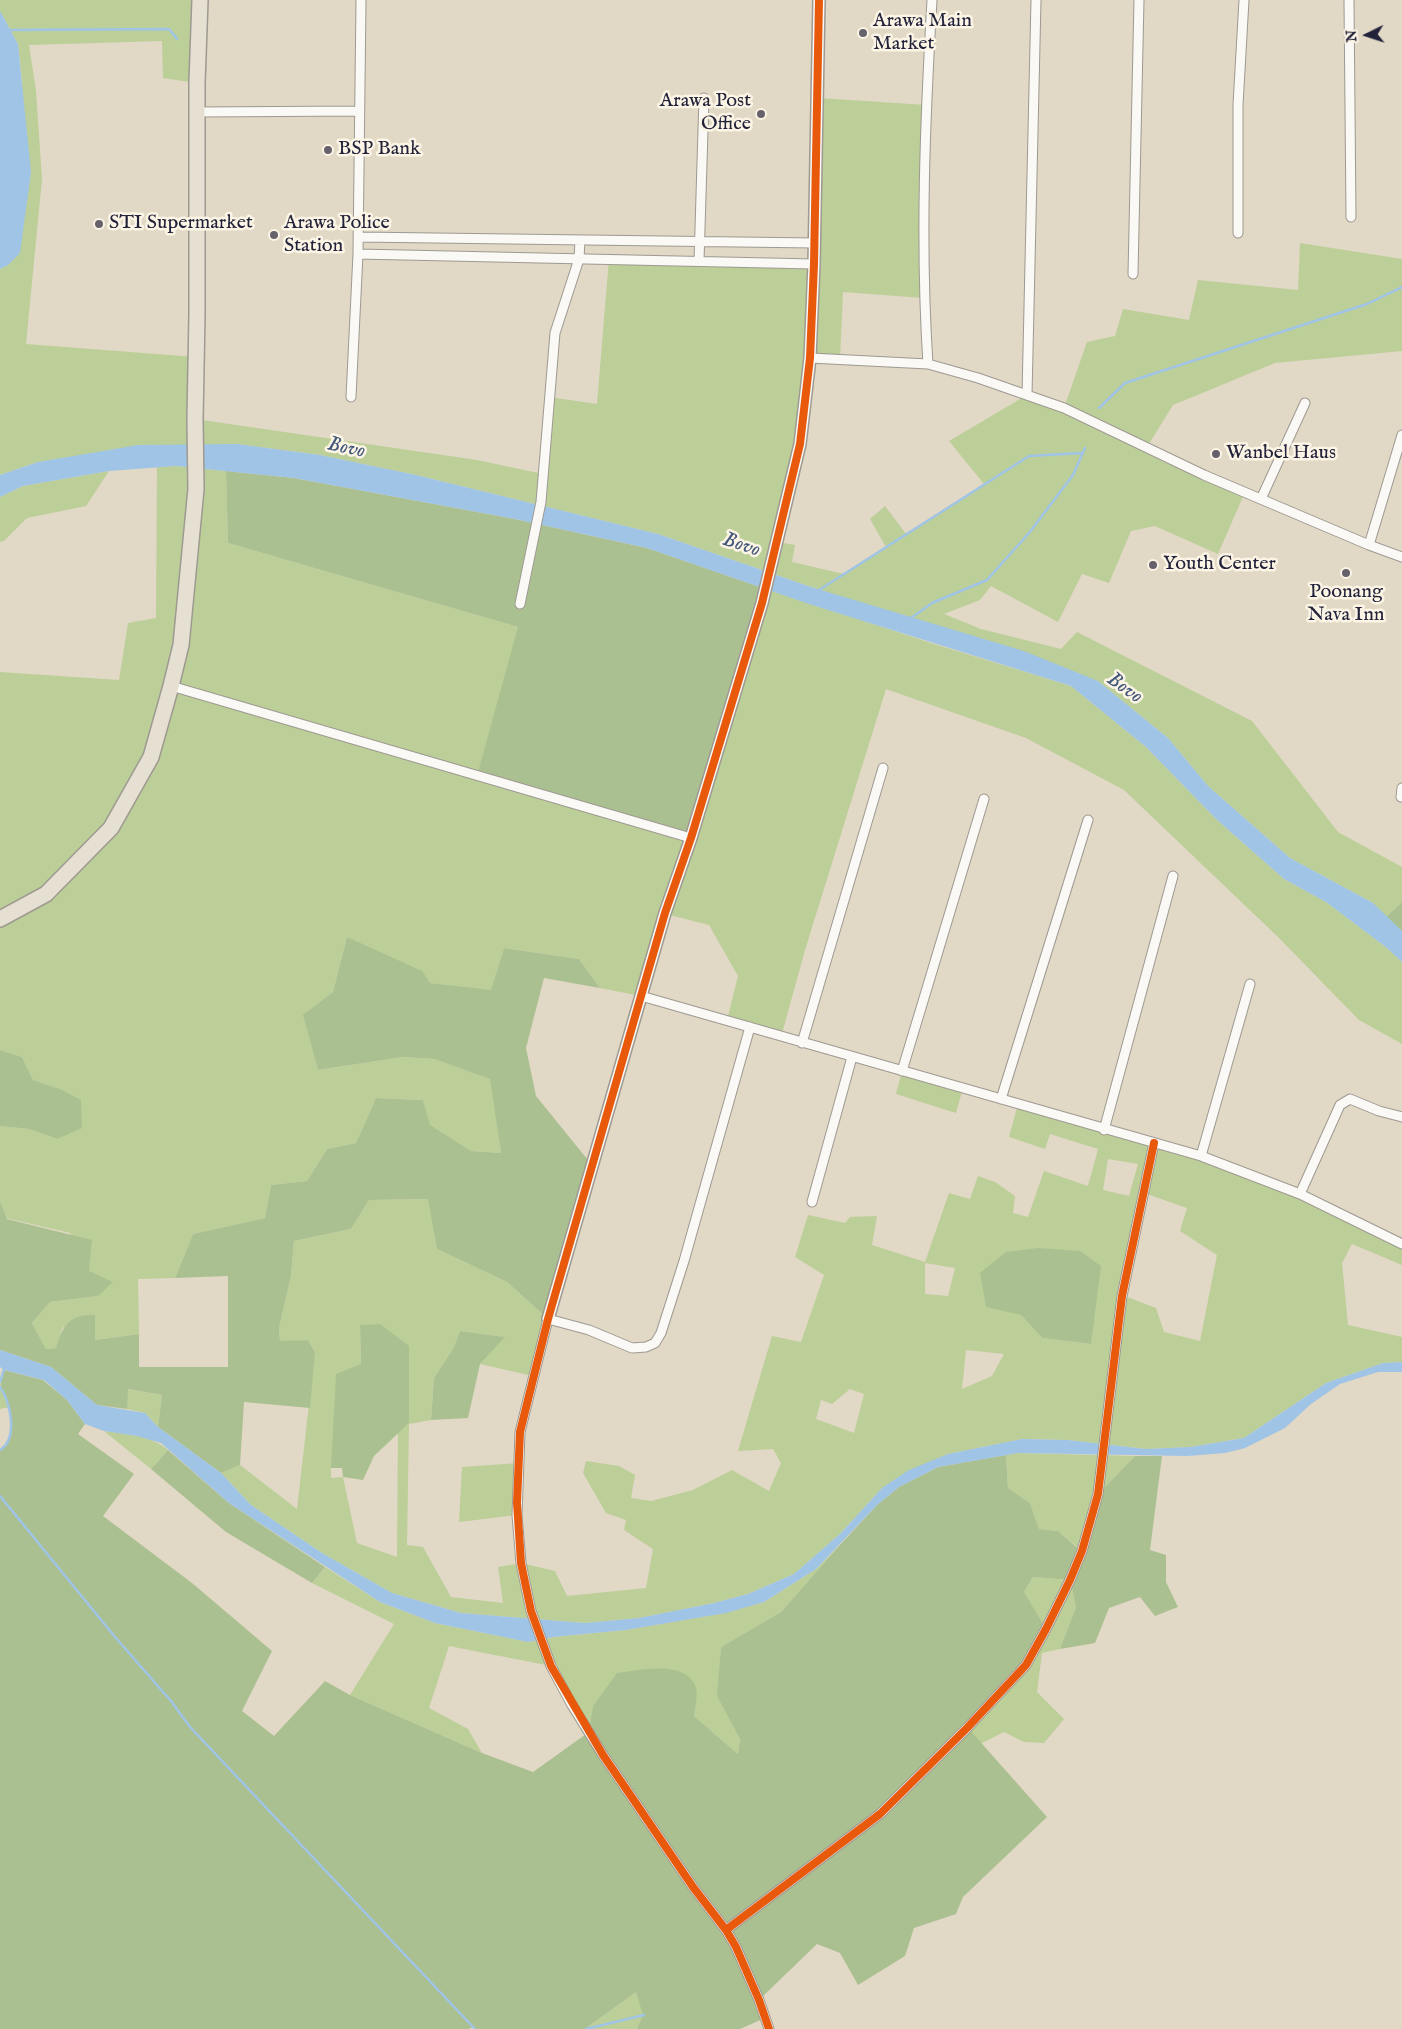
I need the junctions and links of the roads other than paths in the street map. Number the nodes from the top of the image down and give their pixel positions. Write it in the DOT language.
graph roads {
  1 [pos="200,0"];
  2 [pos="361,0"];
  3 [pos="820,0"];
  4 [pos="932,0"];
  5 [pos="1036,0"];
  6 [pos="1139,0"];
  7 [pos="1244,0"];
  8 [pos="1349,0"];
  9 [pos="704,98"];
  10 [pos="358,111"];
  11 [pos="197,112"];
  12 [pos="1351,217"];
  13 [pos="1238,233"];
  14 [pos="358,237"];
  15 [pos="580,240"];
  16 [pos="700,242"];
  17 [pos="815,244"];
  18 [pos="358,254"];
  19 [pos="579,259"];
  20 [pos="699,261"];
  21 [pos="814,264"];
  22 [pos="1133,274"];
  23 [pos="810,358"];
  24 [pos="928,364"];
  25 [pos="1027,395"];
  26 [pos="351,397"];
  27 [pos="1304,403"];
  28 [pos="1402,435"];
  29 [pos="1261,499"];
  30 [pos="1369,545"];
  31 [pos="1402,558"];
  32 [pos="520,604"];
  33 [pos="171,686"];
  34 [pos="883,768"];
  35 [pos="984,799"];
  36 [pos="1088,820"];
  37 [pos="691,838"];
  38 [pos="1173,876"];
  39 [pos="0,919"];
  40 [pos="1250,984"];
  41 [pos="641,996"];
  42 [pos="750,1027"];
  43 [pos="802,1043"];
  44 [pos="852,1057"];
  45 [pos="902,1071"];
  46 [pos="1001,1099"];
  47 [pos="1402,1117"];
  48 [pos="1104,1130"];
  49 [pos="1154,1143"];
  50 [pos="1201,1156"];
  51 [pos="1300,1194"];
  52 [pos="812,1202"];
  53 [pos="1402,1244"];
  54 [pos="548,1319"];
  55 [pos="726,1930"];
  56 [pos="769,2029"];
  1 -- 11 [label="main road"];
  2 -- 10 [label="street"];
  3 -- 17 [label="street"];
  4 -- 24 [label="street"];
  5 -- 25 [label="street"];
  6 -- 22 [label="street"];
  7 -- 13 [label="street"];
  8 -- 12 [label="street"];
  9 -- 16 [label="street"];
  10 -- 11 [label="street"];
  10 -- 14 [label="street"];
  11 -- 33 [label="main road"];
  14 -- 15 [label="street"];
  14 -- 18 [label="street"];
  15 -- 16 [label="street"];
  15 -- 19 [label="street"];
  16 -- 17 [label="street"];
  16 -- 20 [label="street"];
  17 -- 21 [label="street"];
  18 -- 19 [label="street"];
  18 -- 26 [label="street"];
  19 -- 20 [label="street"];
  19 -- 32 [label="street"];
  20 -- 21 [label="street"];
  21 -- 23 [label="street"];
  23 -- 24 [label="street"];
  23 -- 37 [label="street"];
  24 -- 25 [label="street"];
  25 -- 29 [label="street"];
  27 -- 29 [label="street"];
  28 -- 30 [label="street"];
  29 -- 30 [label="street"];
  30 -- 31 [label="street"];
  33 -- 37 [label="street"];
  33 -- 39 [label="main road"];
  34 -- 43 [label="street"];
  35 -- 45 [label="street"];
  36 -- 46 [label="street"];
  37 -- 41 [label="street"];
  38 -- 48 [label="street"];
  40 -- 50 [label="street"];
  41 -- 42 [label="street"];
  41 -- 54 [label="street"];
  42 -- 43 [label="street"];
  42 -- 54 [label="street"];
  43 -- 44 [label="street"];
  44 -- 45 [label="street"];
  44 -- 52 [label="street"];
  45 -- 46 [label="street"];
  46 -- 48 [label="street"];
  47 -- 51 [label="street"];
  48 -- 49 [label="street"];
  49 -- 50 [label="street"];
  49 -- 55 [label="street"];
  50 -- 51 [label="street"];
  51 -- 53 [label="street"];
  54 -- 55 [label="street"];
  55 -- 56 [label="street"];
}
